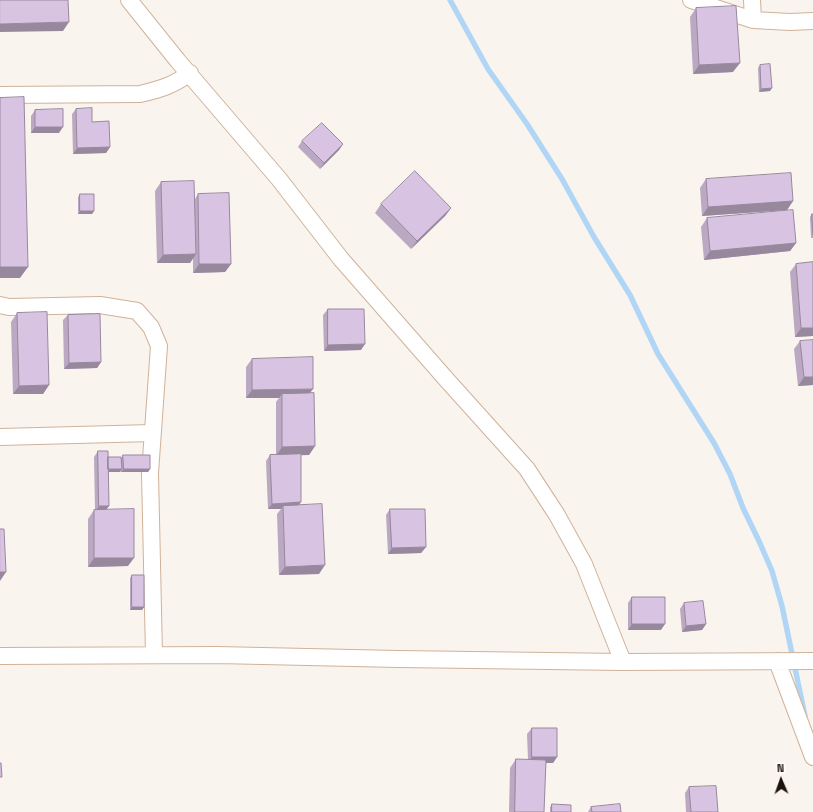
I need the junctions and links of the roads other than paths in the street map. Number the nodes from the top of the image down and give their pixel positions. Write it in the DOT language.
graph roads {
  1 [pos="129,0"];
  2 [pos="690,0"];
  3 [pos="752,0"];
  4 [pos="753,20"];
  5 [pos="813,21"];
  6 [pos="190,74"];
  7 [pos="0,95"];
  8 [pos="0,306"];
  9 [pos="152,433"];
  10 [pos="0,437"];
  11 [pos="154,655"];
  12 [pos="0,656"];
  13 [pos="813,661"];
  14 [pos="623,662"];
  15 [pos="777,662"];
  16 [pos="813,757"];
  1 -- 6 [label="street"];
  2 -- 4 [label="street"];
  3 -- 4 [label="street"];
  4 -- 5 [label="street"];
  6 -- 7 [label="street"];
  6 -- 14 [label="street"];
  8 -- 9 [label="street"];
  9 -- 10 [label="street"];
  9 -- 11 [label="street"];
  11 -- 12 [label="street"];
  11 -- 14 [label="street"];
  13 -- 15 [label="street"];
  14 -- 15 [label="street"];
  15 -- 16 [label="street"];
}
